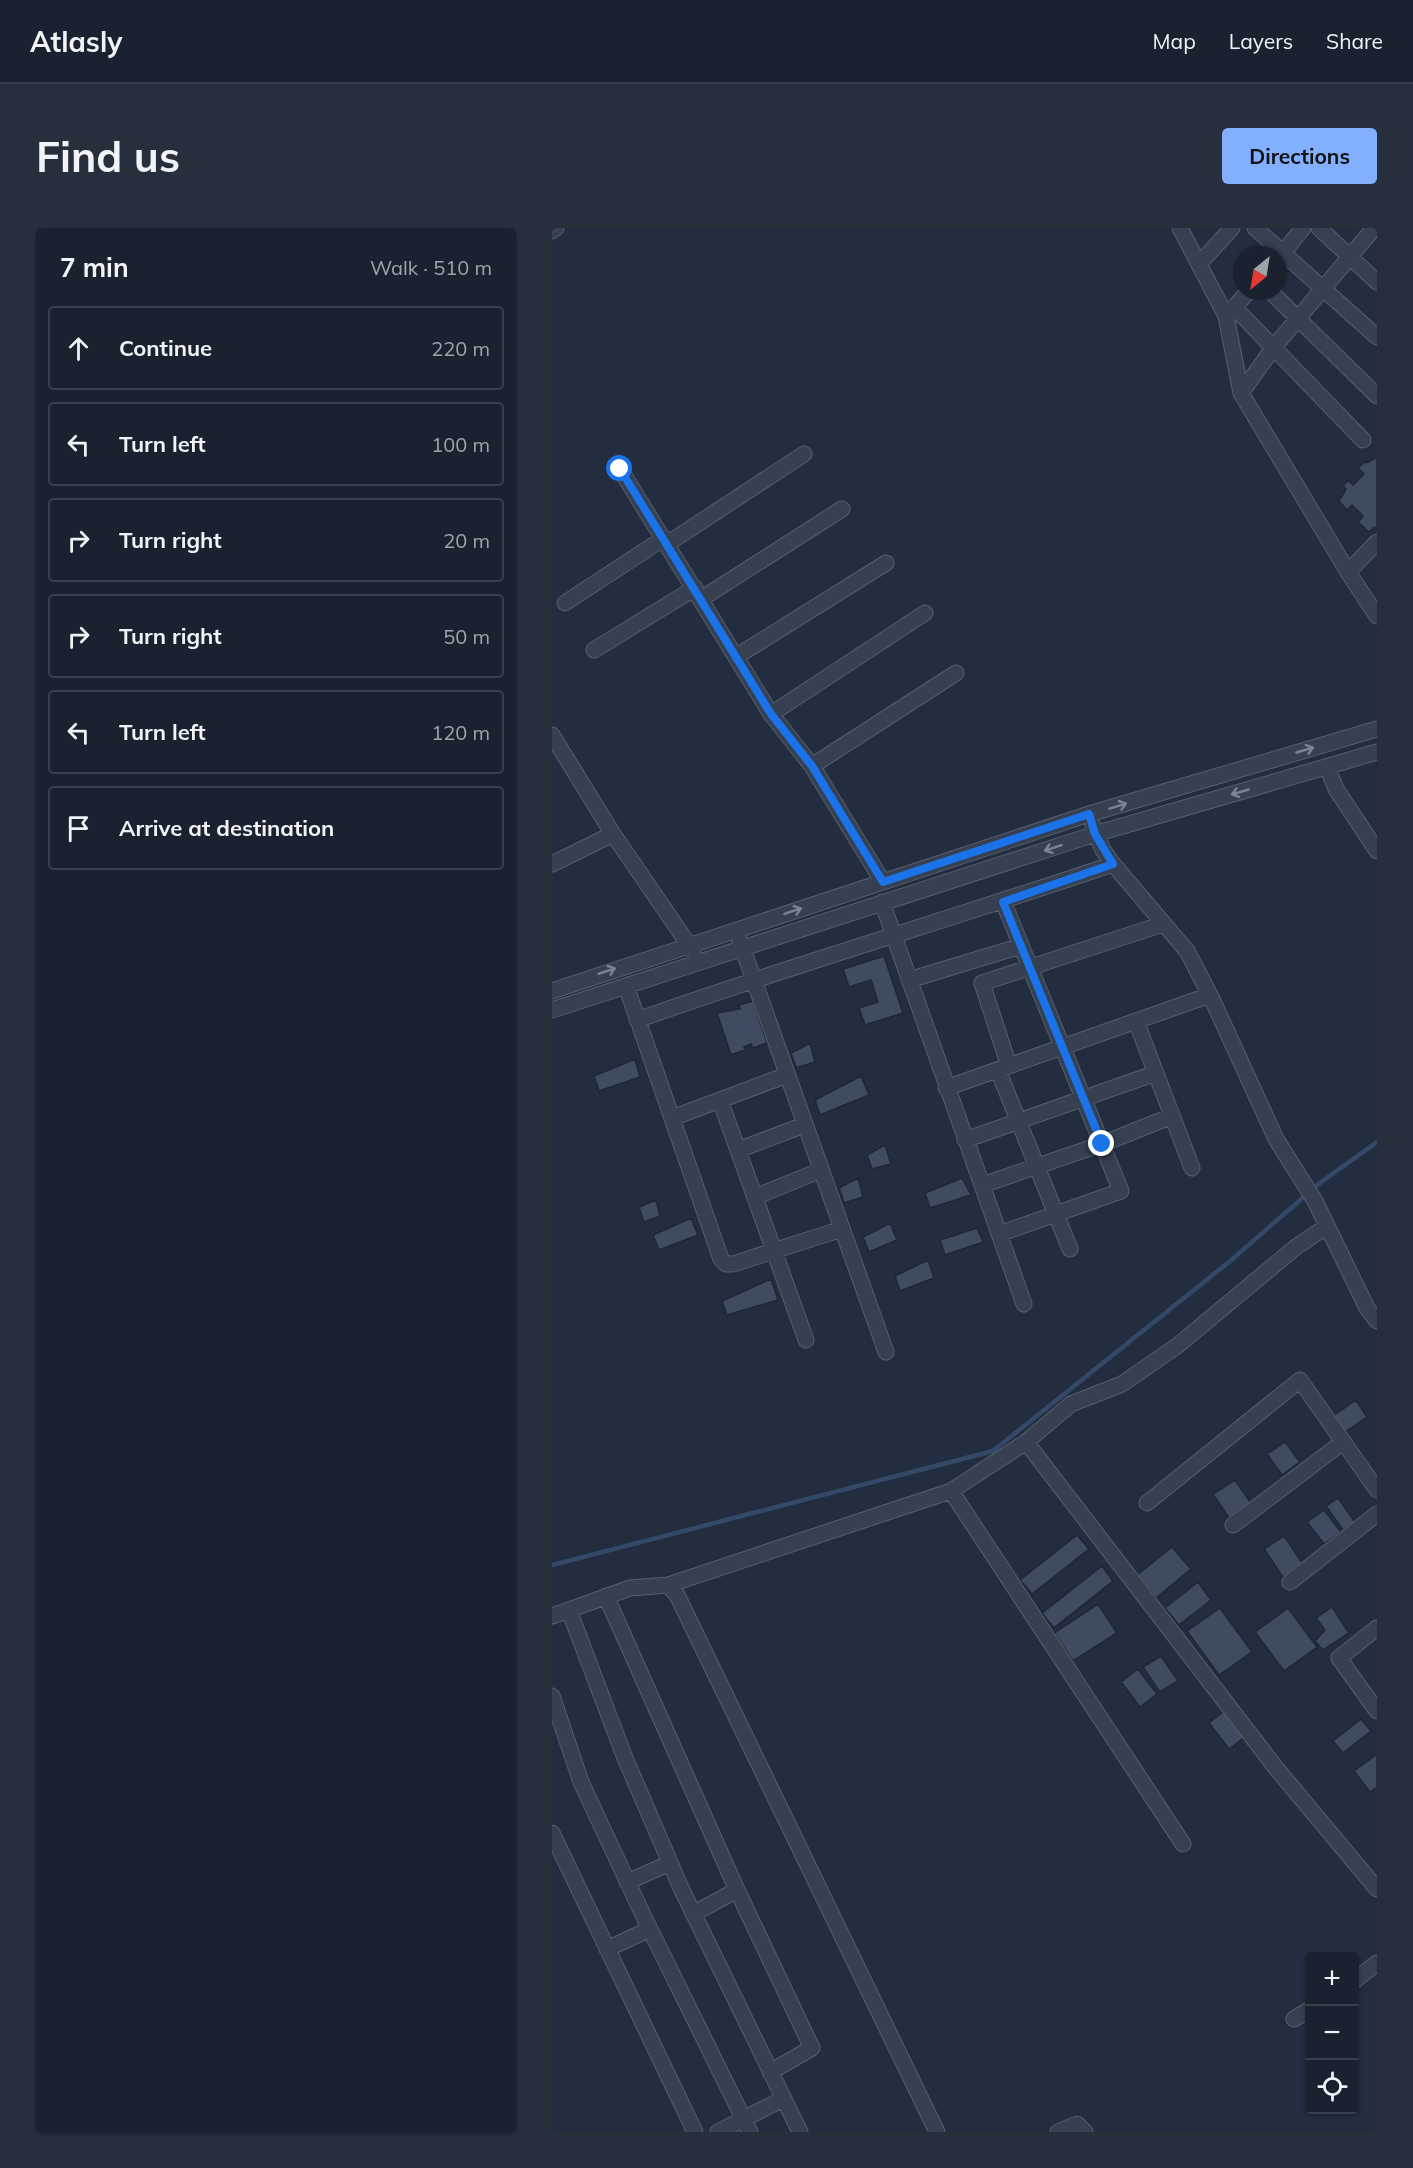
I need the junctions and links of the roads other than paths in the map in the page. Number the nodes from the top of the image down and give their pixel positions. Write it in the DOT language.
graph roads {
  1 [pos="556,228"];
  2 [pos="1180,228"];
  3 [pos="1232,228"];
  4 [pos="1255,228"];
  5 [pos="1303,228"];
  6 [pos="1318,228"];
  7 [pos="1374,228"];
  8 [pos="552,231"];
  9 [pos="1271,246"];
  10 [pos="1287,247"];
  11 [pos="1350,257"];
  12 [pos="1287,261"];
  13 [pos="1199,264"];
  14 [pos="1377,282"];
  15 [pos="1324,289"];
  16 [pos="1240,300"];
  17 [pos="1279,300"];
  18 [pos="1230,311"];
  19 [pos="1299,319"];
  20 [pos="1377,337"];
  21 [pos="1274,347"];
  22 [pos="1241,393"];
  23 [pos="1377,396"];
  24 [pos="1363,440"];
  25 [pos="804,454"];
  26 [pos="620,469"];
  27 [pos="842,509"];
  28 [pos="665,541"];
  29 [pos="1377,542"];
  30 [pos="886,563"];
  31 [pos="1348,572"];
  32 [pos="698,594"];
  33 [pos="565,603"];
  34 [pos="925,613"];
  35 [pos="1377,616"];
  36 [pos="594,650"];
  37 [pos="737,656"];
  38 [pos="956,673"];
  39 [pos="771,714"];
  40 [pos="1377,729"];
  41 [pos="552,735"];
  42 [pos="1377,752"];
  43 [pos="812,766"];
  44 [pos="1327,767"];
  45 [pos="1089,814"];
  46 [pos="613,834"];
  47 [pos="1095,834"];
  48 [pos="1377,851"];
  49 [pos="552,864"];
  50 [pos="1113,864"];
  51 [pos="883,882"];
  52 [pos="882,902"];
  53 [pos="1003,902"];
  54 [pos="1163,924"];
  55 [pos="736,930"];
  56 [pos="893,935"];
  57 [pos="691,944"];
  58 [pos="1021,946"];
  59 [pos="742,948"];
  60 [pos="697,962"];
  61 [pos="1030,968"];
  62 [pos="752,979"];
  63 [pos="909,980"];
  64 [pos="626,986"];
  65 [pos="552,991"];
  66 [pos="1210,995"];
  67 [pos="552,1010"];
  68 [pos="637,1020"];
  69 [pos="1136,1021"];
  70 [pos="1062,1047"];
  71 [pos="1004,1068"];
  72 [pos="1156,1073"];
  73 [pos="787,1075"];
  74 [pos="946,1088"];
  75 [pos="1084,1099"];
  76 [pos="720,1100"];
  77 [pos="1172,1116"];
  78 [pos="672,1118"];
  79 [pos="1019,1122"];
  80 [pos="804,1125"];
  81 [pos="965,1140"];
  82 [pos="1102,1144"];
  83 [pos="738,1150"];
  84 [pos="1037,1166"];
  85 [pos="1192,1168"];
  86 [pos="821,1170"];
  87 [pos="982,1185"];
  88 [pos="755,1197"];
  89 [pos="1056,1214"];
  90 [pos="1327,1226"];
  91 [pos="842,1229"];
  92 [pos="999,1234"];
  93 [pos="1070,1249"];
  94 [pos="774,1251"];
  95 [pos="1024,1304"];
  96 [pos="1377,1321"];
  97 [pos="806,1340"];
  98 [pos="886,1352"];
  99 [pos="1026,1442"];
  100 [pos="1343,1442"];
  101 [pos="1377,1490"];
  102 [pos="951,1491"];
  103 [pos="1147,1503"];
  104 [pos="1377,1514"];
  105 [pos="1233,1525"];
  106 [pos="1290,1582"];
  107 [pos="668,1585"];
  108 [pos="606,1596"];
  109 [pos="569,1610"];
  110 [pos="552,1616"];
  111 [pos="1377,1628"];
  112 [pos="552,1696"];
  113 [pos="1377,1711"];
  114 [pos="552,1833"];
  115 [pos="1183,1844"];
  116 [pos="670,1863"];
  117 [pos="627,1881"];
  118 [pos="1377,1889"];
  119 [pos="737,1890"];
  120 [pos="693,1914"];
  121 [pos="650,1929"];
  122 [pos="607,1948"];
  123 [pos="1377,1963"];
  124 [pos="1359,1977"];
  125 [pos="1305,2012"];
  126 [pos="1294,2019"];
  127 [pos="770,2072"];
  128 [pos="783,2099"];
  129 [pos="747,2125"];
  130 [pos="695,2132"];
  131 [pos="718,2132"];
  132 [pos="800,2132"];
  133 [pos="937,2132"];
  134 [pos="1058,2132"];
  135 [pos="1085,2132"];
  1 -- 8 [label="street"];
  2 -- 13 [label="street"];
  3 -- 13 [label="street"];
  4 -- 9 [label="street"];
  5 -- 10 [label="street"];
  6 -- 11 [label="street"];
  7 -- 11 [label="street"];
  11 -- 14 [label="street"];
  11 -- 15 [label="street"];
  12 -- 15 [label="street"];
  13 -- 18 [label="street"];
  15 -- 19 [label="street"];
  15 -- 20 [label="street"];
  16 -- 18 [label="street"];
  17 -- 19 [label="street"];
  18 -- 21 [label="street"];
  18 -- 22 [label="street"];
  19 -- 21 [label="street"];
  19 -- 23 [label="street"];
  21 -- 22 [label="street"];
  21 -- 24 [label="street"];
  22 -- 31 [label="street"];
  25 -- 28 [label="street"];
  26 -- 28 [label="street"];
  27 -- 32 [label="street"];
  28 -- 32 [label="street"];
  28 -- 33 [label="street"];
  29 -- 31 [label="street"];
  30 -- 37 [label="street"];
  31 -- 35 [label="street"];
  32 -- 36 [label="street"];
  32 -- 37 [label="street"];
  34 -- 39 [label="street"];
  37 -- 39 [label="street"];
  38 -- 43 [label="street"];
  39 -- 43 [label="street"];
  45 -- 40 [label="street, one-way"];
  41 -- 46 [label="street"];
  42 -- 44 [label="street"];
  43 -- 51 [label="street"];
  44 -- 47 [label="street, one-way"];
  44 -- 48 [label="street"];
  45 -- 47 [label="street"];
  45 -- 51 [label="street"];
  46 -- 49 [label="street"];
  46 -- 57 [label="street"];
  47 -- 50 [label="street"];
  47 -- 52 [label="street, one-way"];
  50 -- 53 [label="street"];
  50 -- 54 [label="street"];
  55 -- 51 [label="street, one-way"];
  52 -- 56 [label="street"];
  52 -- 59 [label="street"];
  53 -- 56 [label="street"];
  53 -- 58 [label="street"];
  54 -- 61 [label="street"];
  54 -- 66 [label="street"];
  55 -- 57 [label="street"];
  55 -- 59 [label="street"];
  56 -- 62 [label="street"];
  56 -- 63 [label="street"];
  57 -- 60 [label="street"];
  65 -- 57 [label="street, one-way"];
  58 -- 61 [label="street"];
  58 -- 63 [label="street"];
  59 -- 60 [label="street"];
  59 -- 62 [label="street"];
  60 -- 64 [label="street"];
  61 -- 70 [label="street"];
  61 -- 71 [label="street"];
  62 -- 68 [label="street"];
  62 -- 73 [label="street"];
  63 -- 74 [label="street"];
  64 -- 67 [label="street"];
  64 -- 68 [label="street"];
  66 -- 69 [label="street"];
  66 -- 90 [label="street"];
  68 -- 78 [label="street"];
  69 -- 70 [label="street"];
  69 -- 72 [label="street"];
  70 -- 71 [label="street"];
  70 -- 75 [label="street"];
  71 -- 74 [label="street"];
  71 -- 79 [label="street"];
  72 -- 75 [label="street"];
  72 -- 77 [label="street"];
  73 -- 76 [label="street"];
  73 -- 80 [label="street"];
  74 -- 81 [label="street"];
  75 -- 79 [label="street"];
  75 -- 82 [label="street"];
  76 -- 78 [label="street"];
  76 -- 83 [label="street"];
  77 -- 82 [label="street"];
  77 -- 85 [label="street"];
  78 -- 94 [label="street"];
  79 -- 81 [label="street"];
  79 -- 84 [label="street"];
  80 -- 83 [label="street"];
  80 -- 86 [label="street"];
  81 -- 87 [label="street"];
  82 -- 84 [label="street"];
  82 -- 89 [label="street"];
  83 -- 88 [label="street"];
  84 -- 87 [label="street"];
  84 -- 89 [label="street"];
  86 -- 88 [label="street"];
  86 -- 91 [label="street"];
  87 -- 92 [label="street"];
  88 -- 94 [label="street"];
  89 -- 92 [label="street"];
  89 -- 93 [label="street"];
  90 -- 96 [label="street"];
  90 -- 99 [label="street"];
  91 -- 94 [label="street"];
  91 -- 98 [label="street"];
  92 -- 95 [label="street"];
  94 -- 97 [label="street"];
  99 -- 102 [label="street"];
  99 -- 118 [label="street"];
  100 -- 101 [label="street"];
  100 -- 103 [label="street"];
  100 -- 105 [label="street"];
  102 -- 107 [label="street"];
  102 -- 115 [label="street"];
  104 -- 106 [label="street"];
  107 -- 108 [label="street"];
  107 -- 133 [label="street"];
  108 -- 109 [label="street"];
  108 -- 119 [label="street"];
  109 -- 110 [label="street"];
  109 -- 116 [label="street"];
  111 -- 113 [label="street"];
  112 -- 117 [label="street"];
  114 -- 122 [label="street"];
  116 -- 117 [label="street"];
  116 -- 120 [label="street"];
  117 -- 121 [label="street"];
  119 -- 120 [label="street"];
  119 -- 127 [label="street"];
  120 -- 127 [label="street"];
  121 -- 122 [label="street"];
  121 -- 129 [label="street"];
  122 -- 130 [label="street"];
  123 -- 124 [label="street"];
  125 -- 126 [label="street"];
  127 -- 128 [label="street"];
  128 -- 129 [label="street"];
  128 -- 132 [label="street"];
  129 -- 131 [label="street"];
  134 -- 135 [label="street"];
}
